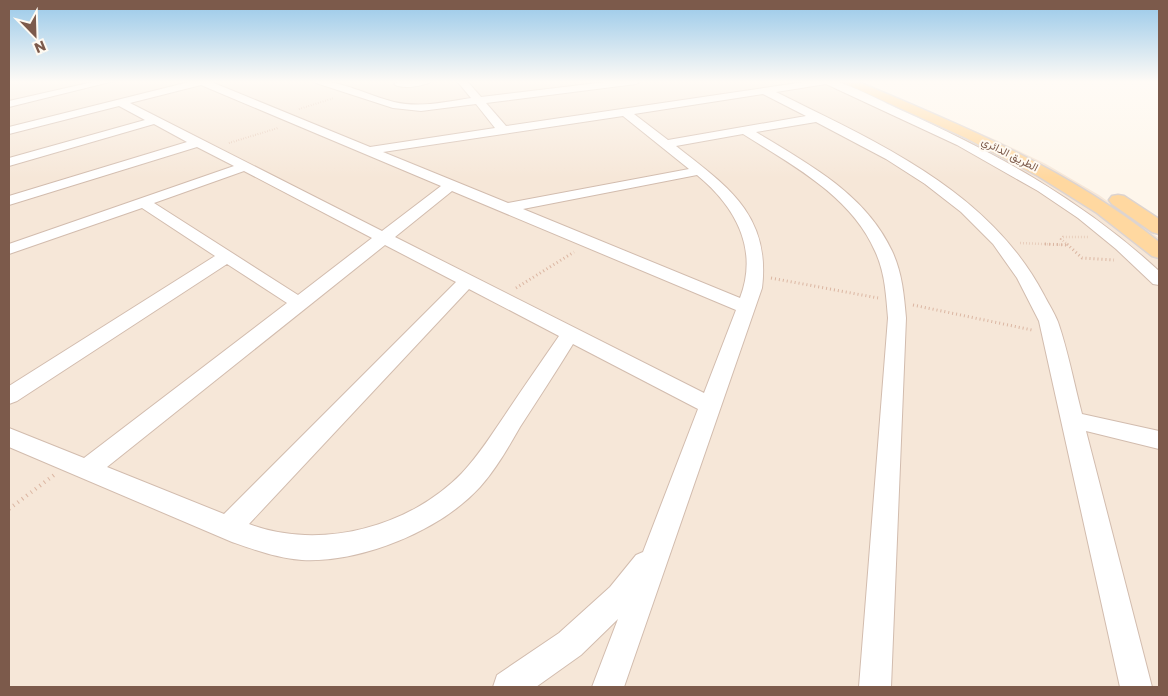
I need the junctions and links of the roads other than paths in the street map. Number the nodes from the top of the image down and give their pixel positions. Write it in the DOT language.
graph roads {
  1 [pos="74,113"];
  2 [pos="144,113"];
  3 [pos="277,113"];
  4 [pos="490,113"];
  5 [pos="615,113"];
  6 [pos="627,113"];
  7 [pos="809,113"];
  8 [pos="908,113"];
  9 [pos="914,113"];
  10 [pos="944,113"];
  11 [pos="817,118"];
  12 [pos="157,120"];
  13 [pos="9,130"];
  14 [pos="504,130"];
  15 [pos="745,130"];
  16 [pos="948,130"];
  17 [pos="665,144"];
  18 [pos="205,145"];
  19 [pos="368,151"];
  20 [pos="9,162"];
  21 [pos="246,166"];
  22 [pos="699,171"];
  23 [pos="451,185"];
  24 [pos="9,201"];
  25 [pos="144,202"];
  26 [pos="507,208"];
  27 [pos="1159,228"];
  28 [pos="384,237"];
  29 [pos="9,249"];
  30 [pos="1159,252"];
  31 [pos="227,256"];
  32 [pos="468,280"];
  33 [pos="1159,280"];
  34 [pos="299,303"];
  35 [pos="746,307"];
  36 [pos="570,334"];
  37 [pos="9,396"];
  38 [pos="710,406"];
  39 [pos="1073,420"];
  40 [pos="9,437"];
  41 [pos="1159,440"];
  42 [pos="79,465"];
  43 [pos="229,528"];
  44 [pos="657,551"];
  45 [pos="509,687"];
  46 [pos="608,687"];
  47 [pos="875,687"];
  48 [pos="1136,687"];
  1 -- 13 [label="street"];
  2 -- 12 [label="street"];
  3 -- 19 [label="street"];
  4 -- 14 [label="street"];
  5 -- 14 [label="street"];
  6 -- 17 [label="street"];
  7 -- 11 [label="street"];
  8 -- 16 [label="street"];
  9 -- 16 [label="main road, الطريق الدائري"];
  10 -- 27 [label="main road, الطريق الدائري"];
  11 -- 15 [label="street"];
  11 -- 39 [label="street"];
  12 -- 18 [label="street"];
  12 -- 20 [label="street"];
  14 -- 19 [label="street"];
  15 -- 17 [label="street"];
  15 -- 47 [label="street"];
  16 -- 30 [label="main road, الطريق الدائري"];
  16 -- 33 [label="street"];
  17 -- 22 [label="street"];
  18 -- 21 [label="street"];
  18 -- 24 [label="street"];
  19 -- 23 [label="street"];
  21 -- 25 [label="street"];
  21 -- 28 [label="street"];
  22 -- 26 [label="street"];
  22 -- 35 [label="street"];
  23 -- 26 [label="street"];
  23 -- 28 [label="street"];
  25 -- 29 [label="street"];
  25 -- 31 [label="street"];
  26 -- 35 [label="street"];
  28 -- 32 [label="street"];
  28 -- 34 [label="street"];
  31 -- 34 [label="street"];
  31 -- 37 [label="street"];
  32 -- 36 [label="street"];
  32 -- 43 [label="street"];
  34 -- 42 [label="street"];
  35 -- 38 [label="street"];
  36 -- 38 [label="street"];
  36 -- 43 [label="street"];
  38 -- 44 [label="street"];
  39 -- 41 [label="street"];
  39 -- 48 [label="street"];
  40 -- 42 [label="street"];
  42 -- 43 [label="street"];
  44 -- 45 [label="street"];
  44 -- 46 [label="street"];
}
